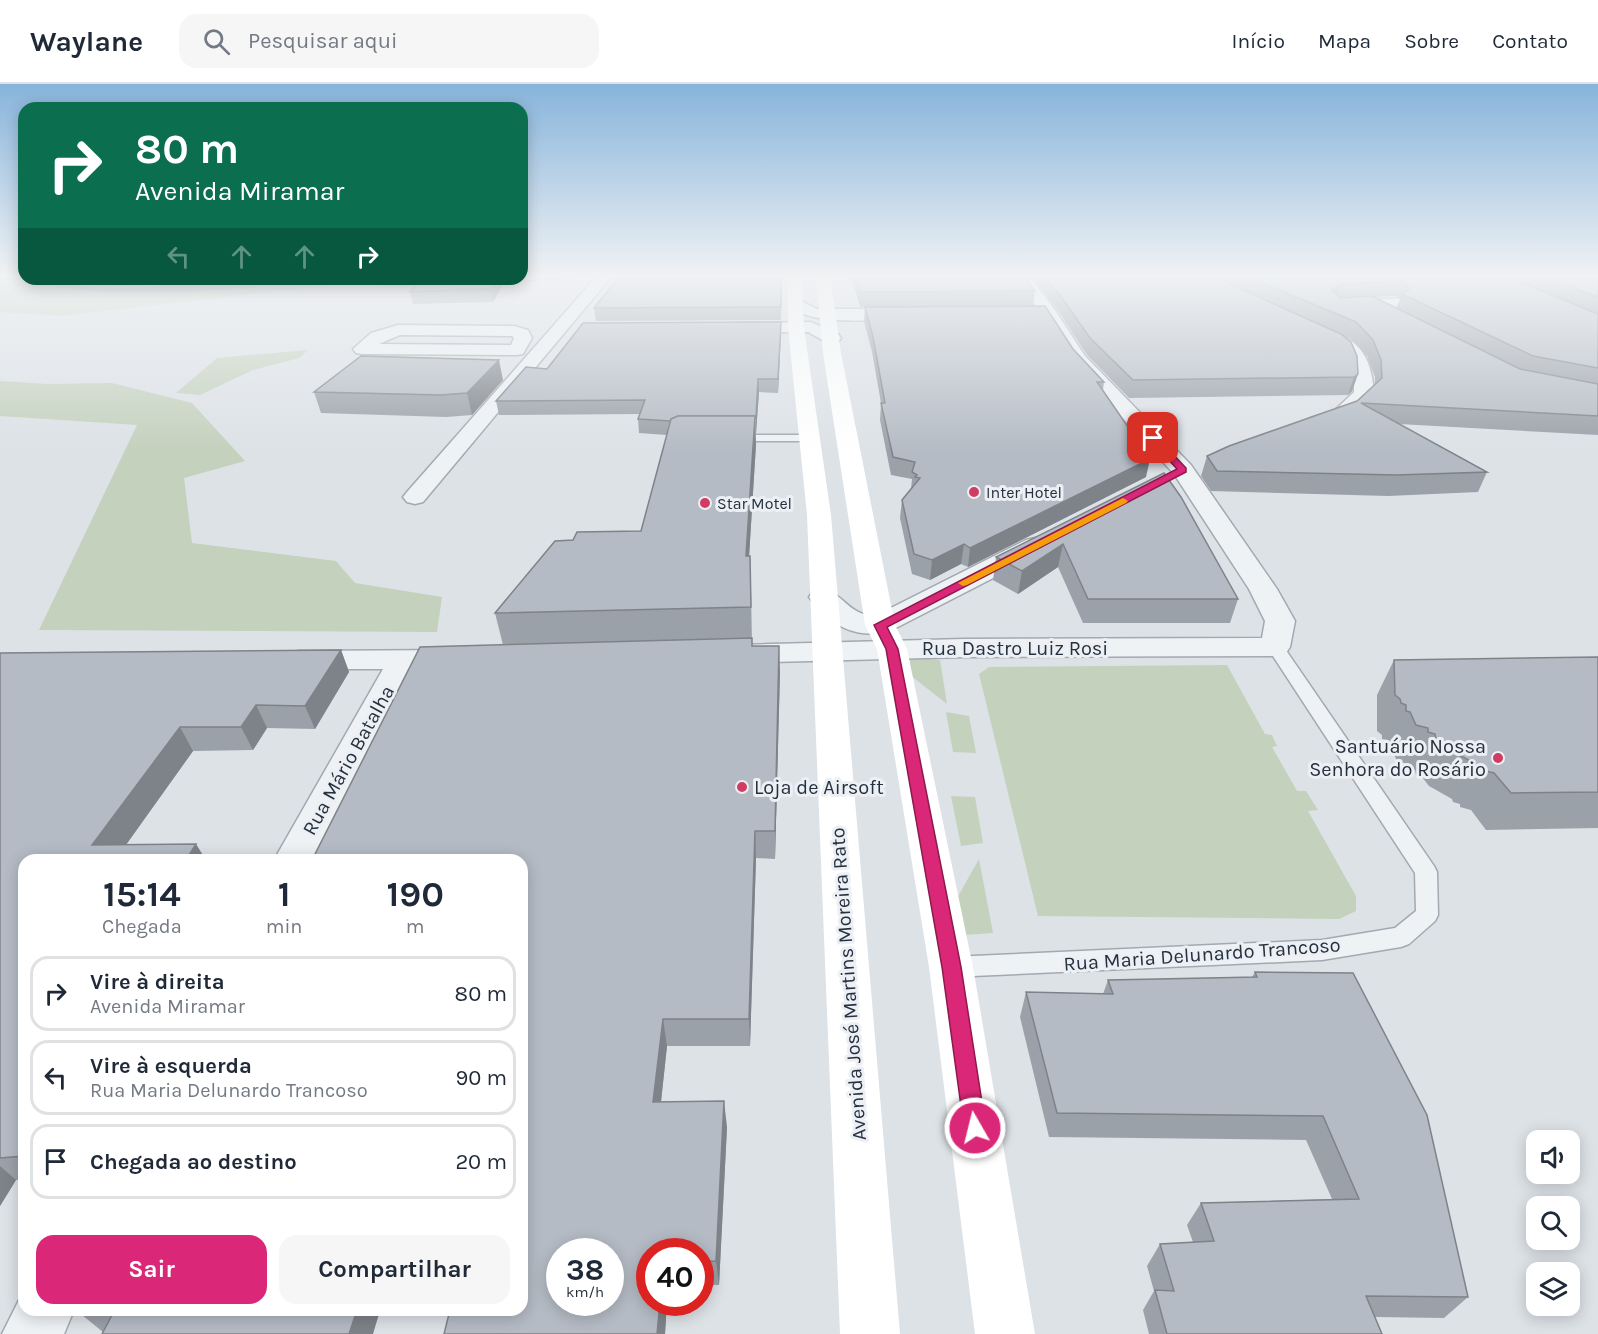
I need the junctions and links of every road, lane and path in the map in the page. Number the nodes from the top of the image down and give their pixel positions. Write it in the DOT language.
graph roads {
  1 [pos="555,334"];
  2 [pos="797,334"];
  3 [pos="831,334"];
  4 [pos="1062,334"];
  5 [pos="1322,334"];
  6 [pos="517,350"];
  7 [pos="541,350"];
  8 [pos="392,367"];
  9 [pos="491,368"];
  10 [pos="1300,429"];
  11 [pos="809,438"];
  12 [pos="713,439"];
  13 [pos="1194,466"];
  14 [pos="1162,481"];
  15 [pos="415,497"];
  16 [pos="1058,534"];
  17 [pos="823,597"];
  18 [pos="886,637"];
  19 [pos="1275,647"];
  20 [pos="827,652"];
  21 [pos="709,654"];
  22 [pos="486,658"];
  23 [pos="272,660"];
  24 [pos="403,660"];
  25 [pos="296,854"];
  26 [pos="951,967"];
  27 [pos="42,1316"];
  28 [pos="32,1334"];
  29 [pos="870,1334"];
  30 [pos="1005,1334"];
  1 -- 7 [label="street"];
  2 -- 11 [label="street, Avenida José Martins Moreira Rato"];
  3 -- 18 [label="street"];
  4 -- 13 [label="street"];
  5 -- 10 [label="street"];
  6 -- 7 [label="street"];
  6 -- 8 [label="street"];
  6 -- 9 [label="street"];
  7 -- 15 [label="street"];
  11 -- 12 [label="lane"];
  11 -- 17 [label="street, Avenida José Martins Moreira Rato"];
  13 -- 14 [label="street"];
  13 -- 19 [label="street"];
  16 -- 18 [label="street"];
  17 -- 18 [label="street"];
  17 -- 20 [label="street, Avenida José Martins Moreira Rato"];
  18 -- 19 [label="street, Rua Dastro Luiz Rosi"];
  18 -- 20 [label="street, Rua Dastro Luiz Rosi"];
  18 -- 26 [label="street"];
  19 -- 26 [label="lane, Rua Maria Delunardo Trancoso"];
  20 -- 21 [label="street, Rua Dastro Luiz Rosi"];
  20 -- 29 [label="street, Avenida José Martins Moreira Rato"];
  22 -- 24 [label="street"];
  23 -- 24 [label="street"];
  24 -- 25 [label="street, Rua Mário Batalha"];
  26 -- 30 [label="street"];
  27 -- 28 [label="street"];
}
